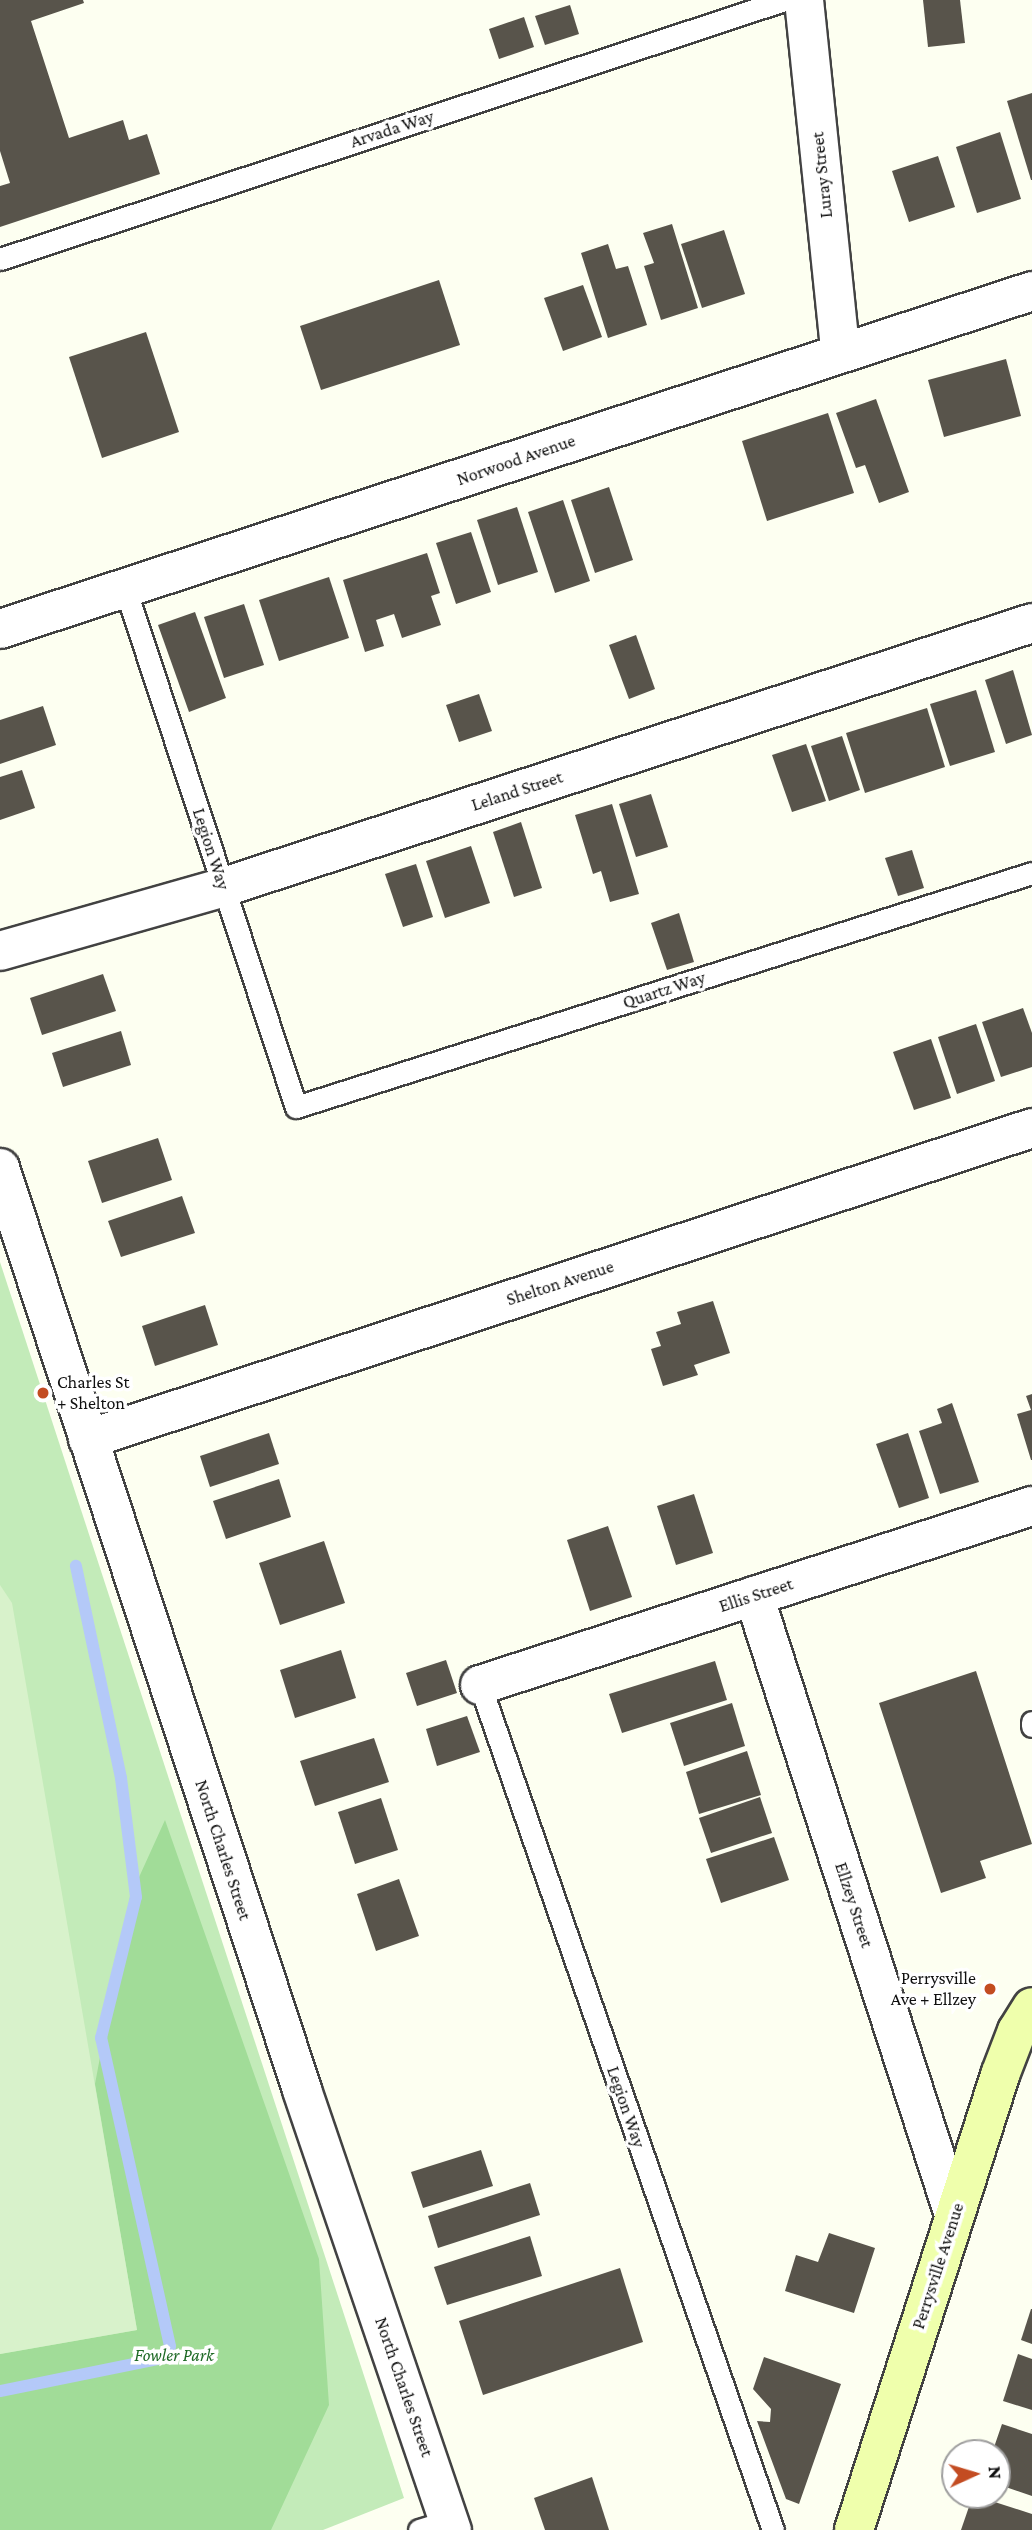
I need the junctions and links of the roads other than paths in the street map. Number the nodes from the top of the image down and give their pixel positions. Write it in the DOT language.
graph roads {
  1 [pos="784,0"];
  2 [pos="804,0"];
  3 [pos="0,259"];
  4 [pos="1032,291"];
  5 [pos="840,351"];
  6 [pos="126,591"];
  7 [pos="1032,623"];
  8 [pos="0,629"];
  9 [pos="1032,873"];
  10 [pos="223,887"];
  11 [pos="0,951"];
  12 [pos="296,1107"];
  13 [pos="1032,1128"];
  14 [pos="0,1168"];
  15 [pos="89,1438"];
  16 [pos="1032,1506"];
  17 [pos="754,1596"];
  18 [pos="480,1685"];
  19 [pos="1032,2007"];
  20 [pos="954,2215"];
  21 [pos="440,2527"];
  22 [pos="773,2530"];
  23 [pos="854,2530"];
  1 -- 3 [label="lane, Arvada Way"];
  2 -- 5 [label="street, Luray Street"];
  4 -- 5 [label="street, Norwood Avenue"];
  5 -- 6 [label="street, Norwood Avenue"];
  6 -- 8 [label="street, Norwood Avenue"];
  6 -- 10 [label="lane, Legion Way"];
  7 -- 10 [label="street, Leland Street"];
  9 -- 12 [label="lane, Quartz Way"];
  10 -- 11 [label="street, Leland Street"];
  10 -- 12 [label="lane, Legion Way"];
  13 -- 15 [label="street, Shelton Avenue"];
  14 -- 15 [label="street, North Charles Street"];
  15 -- 21 [label="street, North Charles Street"];
  16 -- 17 [label="street, Ellis Street"];
  17 -- 18 [label="street, Ellis Street"];
  17 -- 20 [label="street, Ellzey Street"];
  18 -- 22 [label="lane, Legion Way"];
  19 -- 20 [label="main road, Perrysville Avenue"];
  20 -- 23 [label="main road, Perrysville Avenue"];
}
